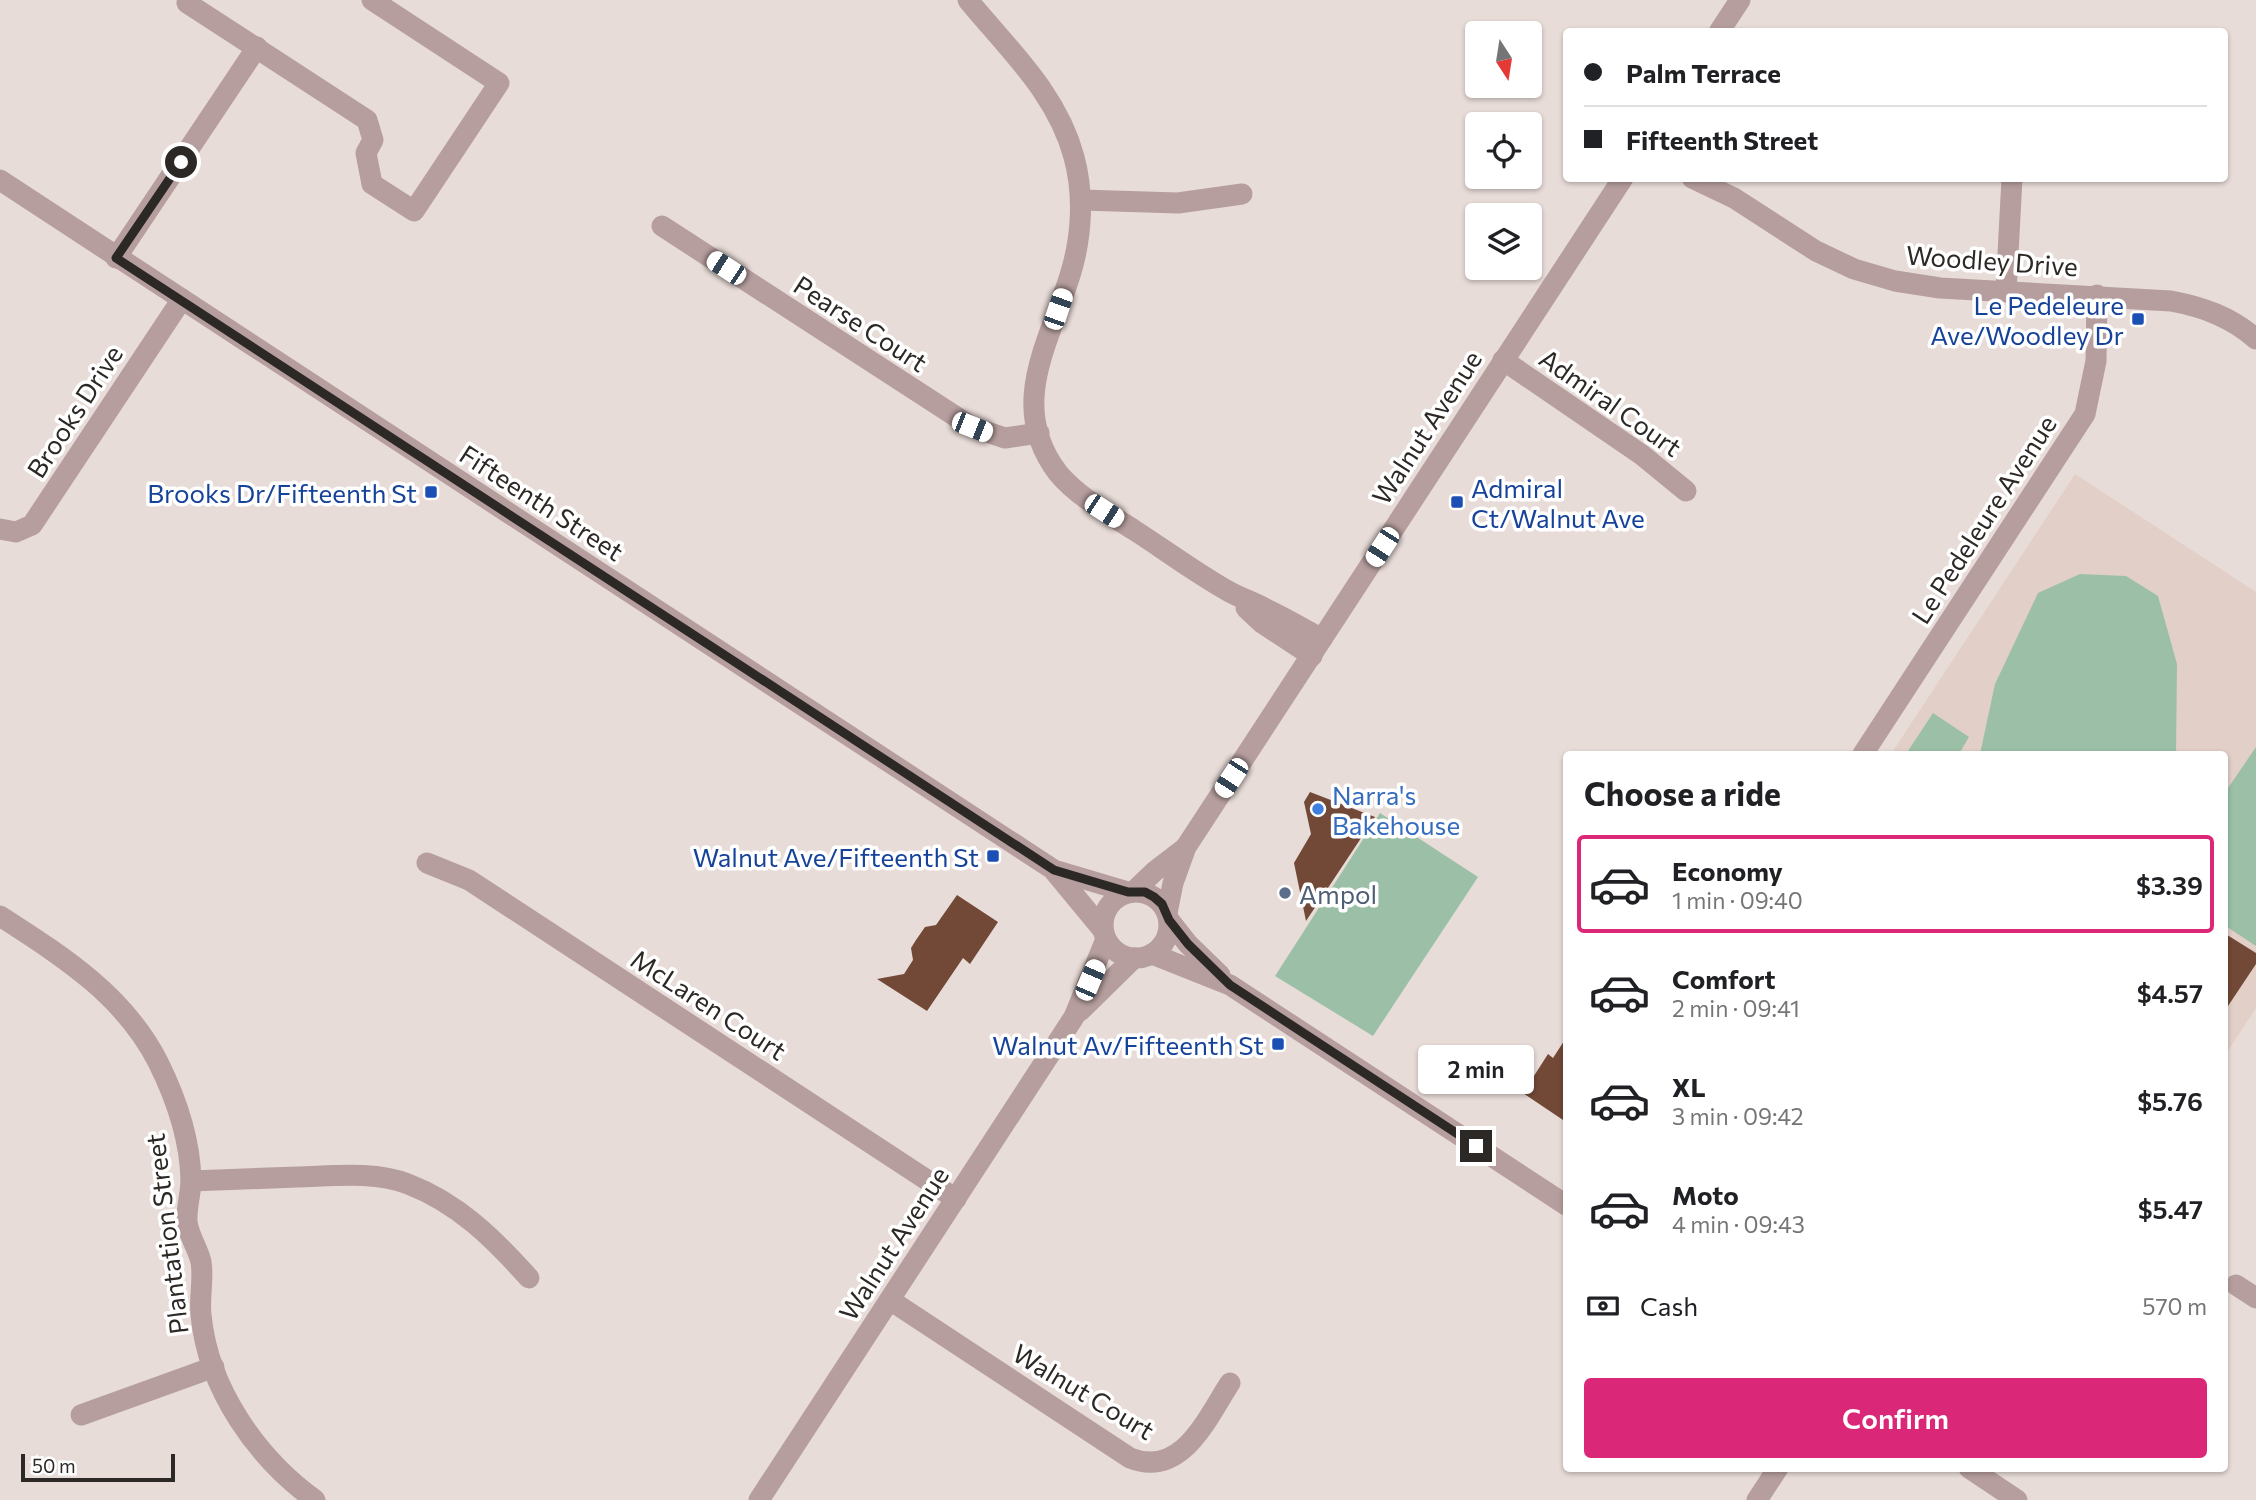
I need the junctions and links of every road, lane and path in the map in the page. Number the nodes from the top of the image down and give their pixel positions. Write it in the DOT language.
graph roads {
  1 [pos="189,0"];
  2 [pos="372,0"];
  3 [pos="968,0"];
  4 [pos="1740,0"];
  5 [pos="1722,28"];
  6 [pos="257,47"];
  7 [pos="0,180"];
  8 [pos="1620,182"];
  9 [pos="1700,182"];
  10 [pos="1719,182"];
  11 [pos="2012,182"];
  12 [pos="1242,194"];
  13 [pos="1734,198"];
  14 [pos="1081,200"];
  15 [pos="662,226"];
  16 [pos="116,258"];
  17 [pos="2006,292"];
  18 [pos="2097,295"];
  19 [pos="182,299"];
  20 [pos="2256,339"];
  21 [pos="1503,360"];
  22 [pos="1039,433"];
  23 [pos="1686,491"];
  24 [pos="0,529"];
  25 [pos="1317,648"];
  26 [pos="1865,751"];
  27 [pos="1186,847"];
  28 [pos="427,863"];
  29 [pos="1054,870"];
  30 [pos="1131,892"];
  31 [pos="0,916"];
  32 [pos="1168,917"];
  33 [pos="1104,934"];
  34 [pos="1143,956"];
  35 [pos="1230,985"];
  36 [pos="1074,1017"];
  37 [pos="191,1181"];
  38 [pos="956,1199"];
  39 [pos="1563,1203"];
  40 [pos="529,1278"];
  41 [pos="2236,1285"];
  42 [pos="2256,1298"];
  43 [pos="890,1300"];
  44 [pos="214,1367"];
  45 [pos="1230,1383"];
  46 [pos="81,1415"];
  47 [pos="1775,1472"];
  48 [pos="1975,1472"];
  49 [pos="315,1500"];
  50 [pos="759,1500"];
  51 [pos="1757,1500"];
  52 [pos="2017,1500"];
  1 -- 6 [label="street"];
  2 -- 6 [label="street"];
  3 -- 14 [label="street"];
  4 -- 5 [label="street"];
  6 -- 16 [label="street"];
  7 -- 16 [label="street, Fifteenth Street"];
  8 -- 21 [label="street, Walnut Avenue"];
  9 -- 13 [label="street, Woodley Drive"];
  10 -- 13 [label="street, Woodley Drive"];
  11 -- 17 [label="street"];
  12 -- 14 [label="street"];
  13 -- 17 [label="street, Woodley Drive"];
  14 -- 22 [label="street"];
  15 -- 22 [label="street, Pearse Court"];
  16 -- 19 [label="street, Fifteenth Street"];
  17 -- 18 [label="street, Woodley Drive"];
  18 -- 20 [label="street, Woodley Drive"];
  18 -- 26 [label="street, Le Pedeleure Avenue"];
  19 -- 24 [label="street, Brooks Drive"];
  19 -- 29 [label="street, Fifteenth Street"];
  21 -- 23 [label="street, Admiral Court"];
  21 -- 25 [label="street, Walnut Avenue"];
  22 -- 25 [label="street"];
  25 -- 27 [label="street, Walnut Avenue"];
  27 -- 30 [label="street, Walnut Avenue"];
  27 -- 32 [label="street, Walnut Avenue"];
  28 -- 38 [label="street, McLaren Court"];
  29 -- 30 [label="street, Fifteenth Street"];
  29 -- 33 [label="street, Fifteenth Street"];
  30 -- 32 [label="street"];
  30 -- 33 [label="street"];
  31 -- 37 [label="street, Plantation Street"];
  32 -- 34 [label="street"];
  32 -- 35 [label="street"];
  33 -- 34 [label="street"];
  33 -- 36 [label="street, Walnut Avenue"];
  34 -- 35 [label="street"];
  34 -- 36 [label="street, Walnut Avenue"];
  35 -- 39 [label="street"];
  36 -- 38 [label="street, Walnut Avenue"];
  37 -- 40 [label="street"];
  37 -- 44 [label="street, Plantation Street"];
  38 -- 43 [label="street, Walnut Avenue"];
  41 -- 42 [label="street"];
  43 -- 45 [label="street, Walnut Court"];
  43 -- 50 [label="street, Walnut Avenue"];
  44 -- 46 [label="street"];
  44 -- 49 [label="street, Plantation Street"];
  47 -- 51 [label="street"];
  48 -- 52 [label="street"];
}
